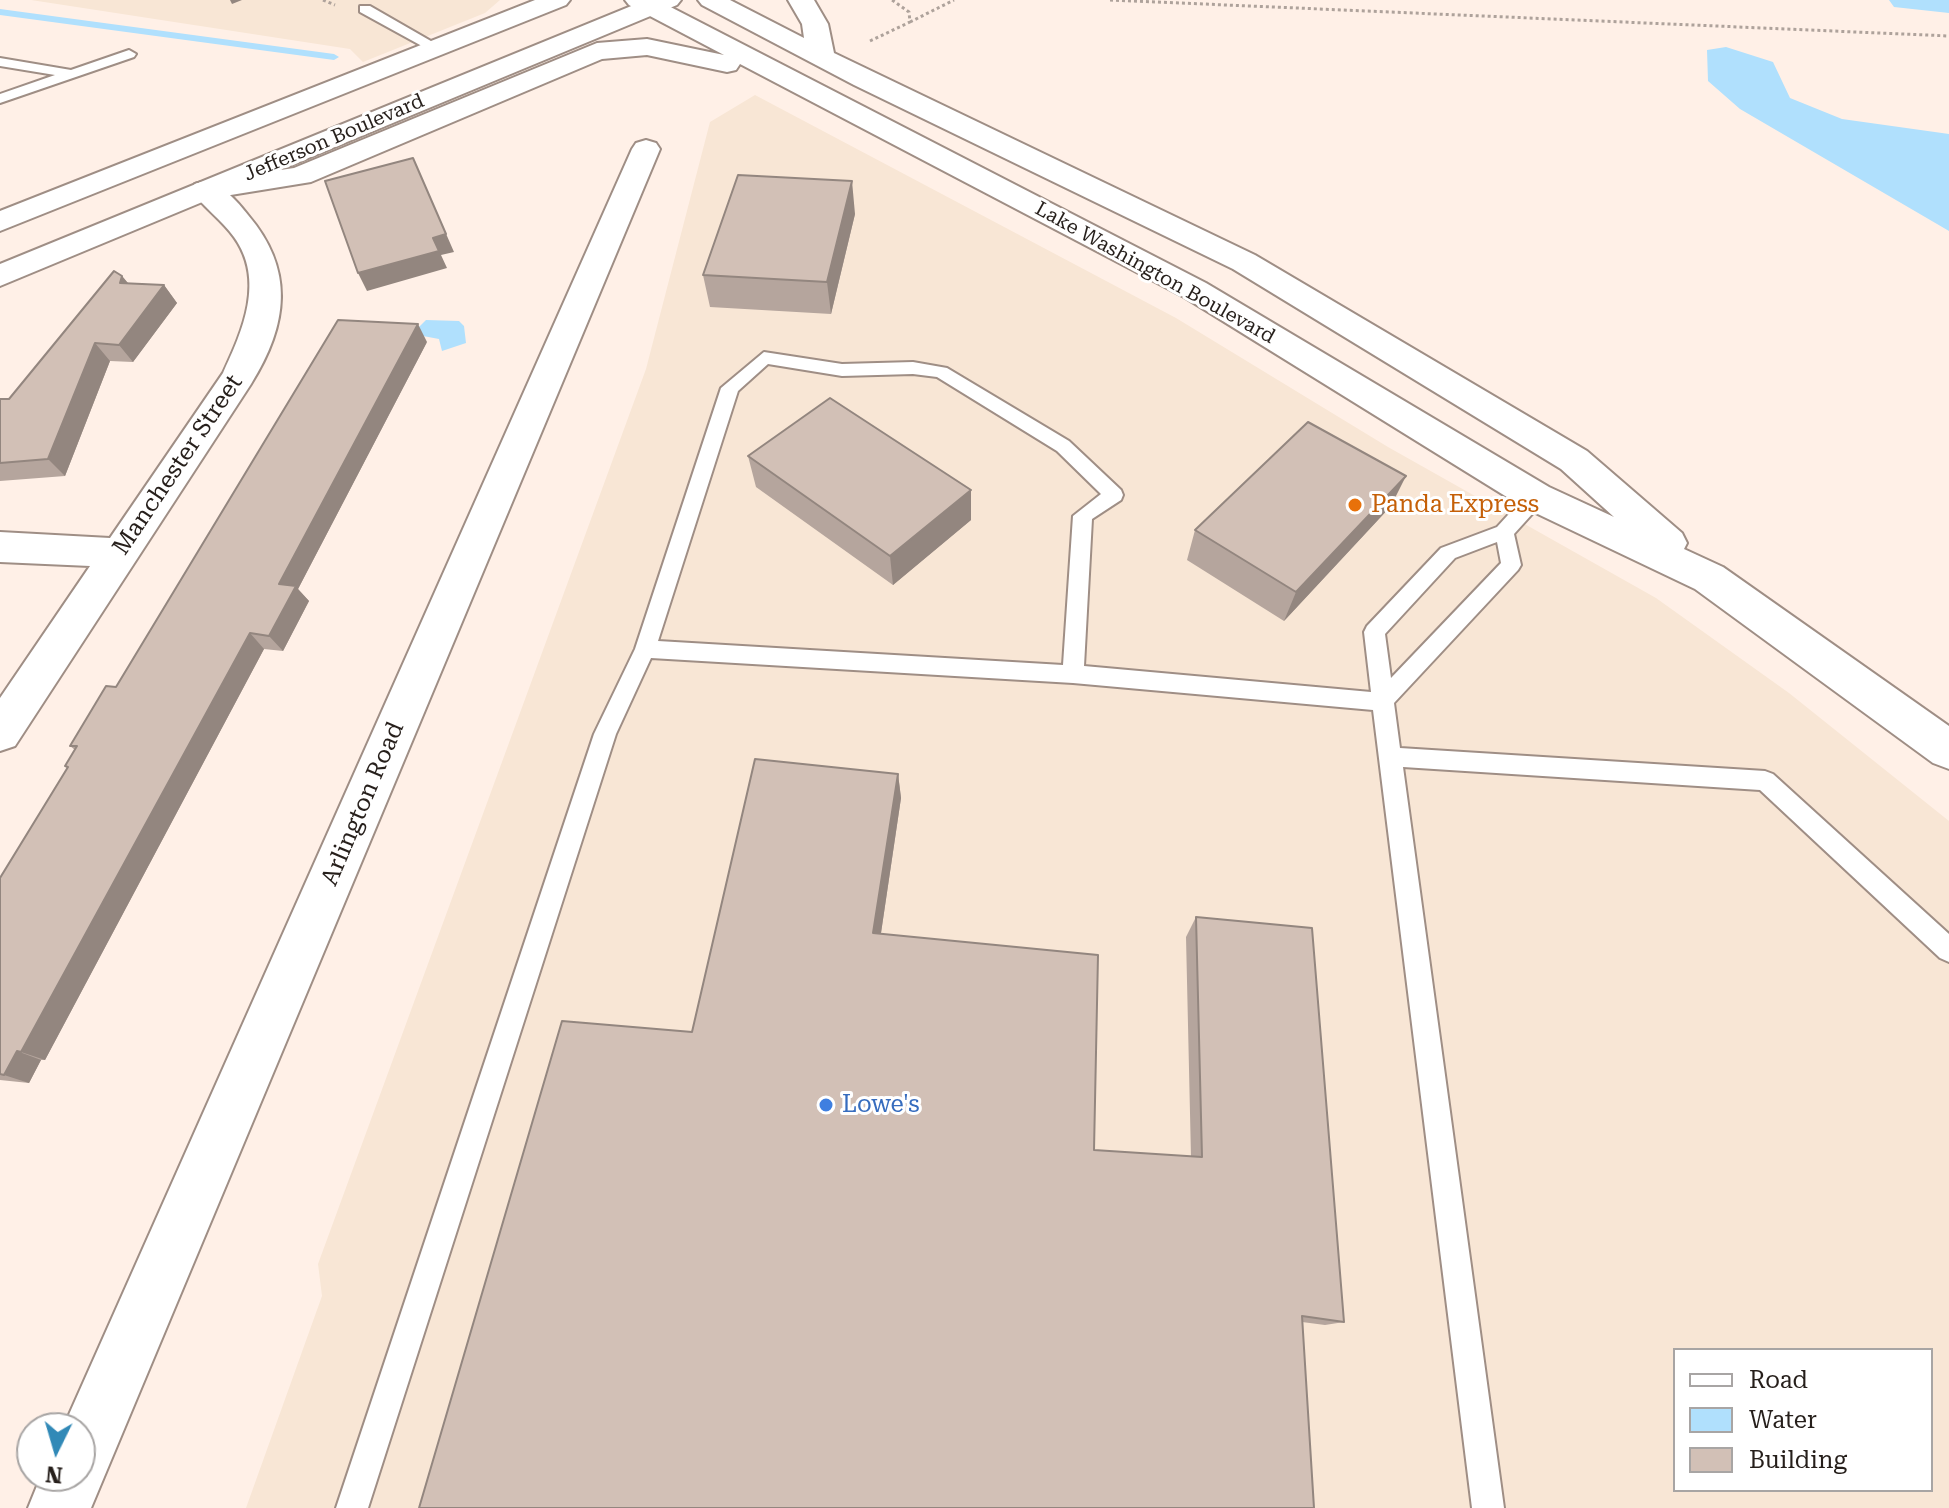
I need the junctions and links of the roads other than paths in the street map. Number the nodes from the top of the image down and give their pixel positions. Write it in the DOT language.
graph roads {
  1 [pos="557,0"];
  2 [pos="711,0"];
  3 [pos="801,0"];
  4 [pos="652,2"];
  5 [pos="365,9"];
  6 [pos="436,48"];
  7 [pos="129,54"];
  8 [pos="821,57"];
  9 [pos="0,62"];
  10 [pos="778,73"];
  11 [pos="72,74"];
  12 [pos="0,99"];
  13 [pos="646,149"];
  14 [pos="206,190"];
  15 [pos="0,222"];
  16 [pos="0,276"];
  17 [pos="1536,497"];
  18 [pos="1504,532"];
  19 [pos="0,547"];
  20 [pos="120,553"];
  21 [pos="1709,578"];
  22 [pos="645,649"];
  23 [pos="1073,674"];
  24 [pos="1381,702"];
  25 [pos="0,733"];
  26 [pos="1949,750"];
  27 [pos="1389,756"];
  28 [pos="1949,950"];
  29 [pos="96,1423"];
  30 [pos="352,1508"];
  31 [pos="1488,1508"];
  1 -- 6 [label="main road, Jefferson Boulevard"];
  2 -- 8 [label="main road, Lake Washington Boulevard"];
  3 -- 8 [label="main road"];
  4 -- 10 [label="main road, Lake Washington Boulevard"];
  4 -- 14 [label="main road, Jefferson Boulevard"];
  5 -- 6 [label="lane"];
  6 -- 15 [label="main road, Jefferson Boulevard"];
  7 -- 11 [label="lane"];
  8 -- 21 [label="main road, Lake Washington Boulevard"];
  9 -- 11 [label="lane"];
  10 -- 14 [label="main road"];
  10 -- 17 [label="main road, Lake Washington Boulevard"];
  11 -- 12 [label="lane"];
  13 -- 29 [label="main road, Arlington Road"];
  14 -- 16 [label="main road, Jefferson Boulevard"];
  14 -- 20 [label="main road, Manchester Street"];
  17 -- 18 [label="lane"];
  17 -- 21 [label="main road, Lake Washington Boulevard"];
  18 -- 24 [label="lane"];
  18 -- 24 [label="lane"];
  19 -- 20 [label="main road"];
  20 -- 25 [label="main road, Manchester Street"];
  21 -- 26 [label="main road, Lake Washington Boulevard"];
  22 -- 23 [label="lane"];
  22 -- 23 [label="lane"];
  22 -- 30 [label="lane"];
  23 -- 24 [label="lane"];
  24 -- 27 [label="lane"];
  27 -- 28 [label="lane"];
  27 -- 31 [label="lane"];
}
